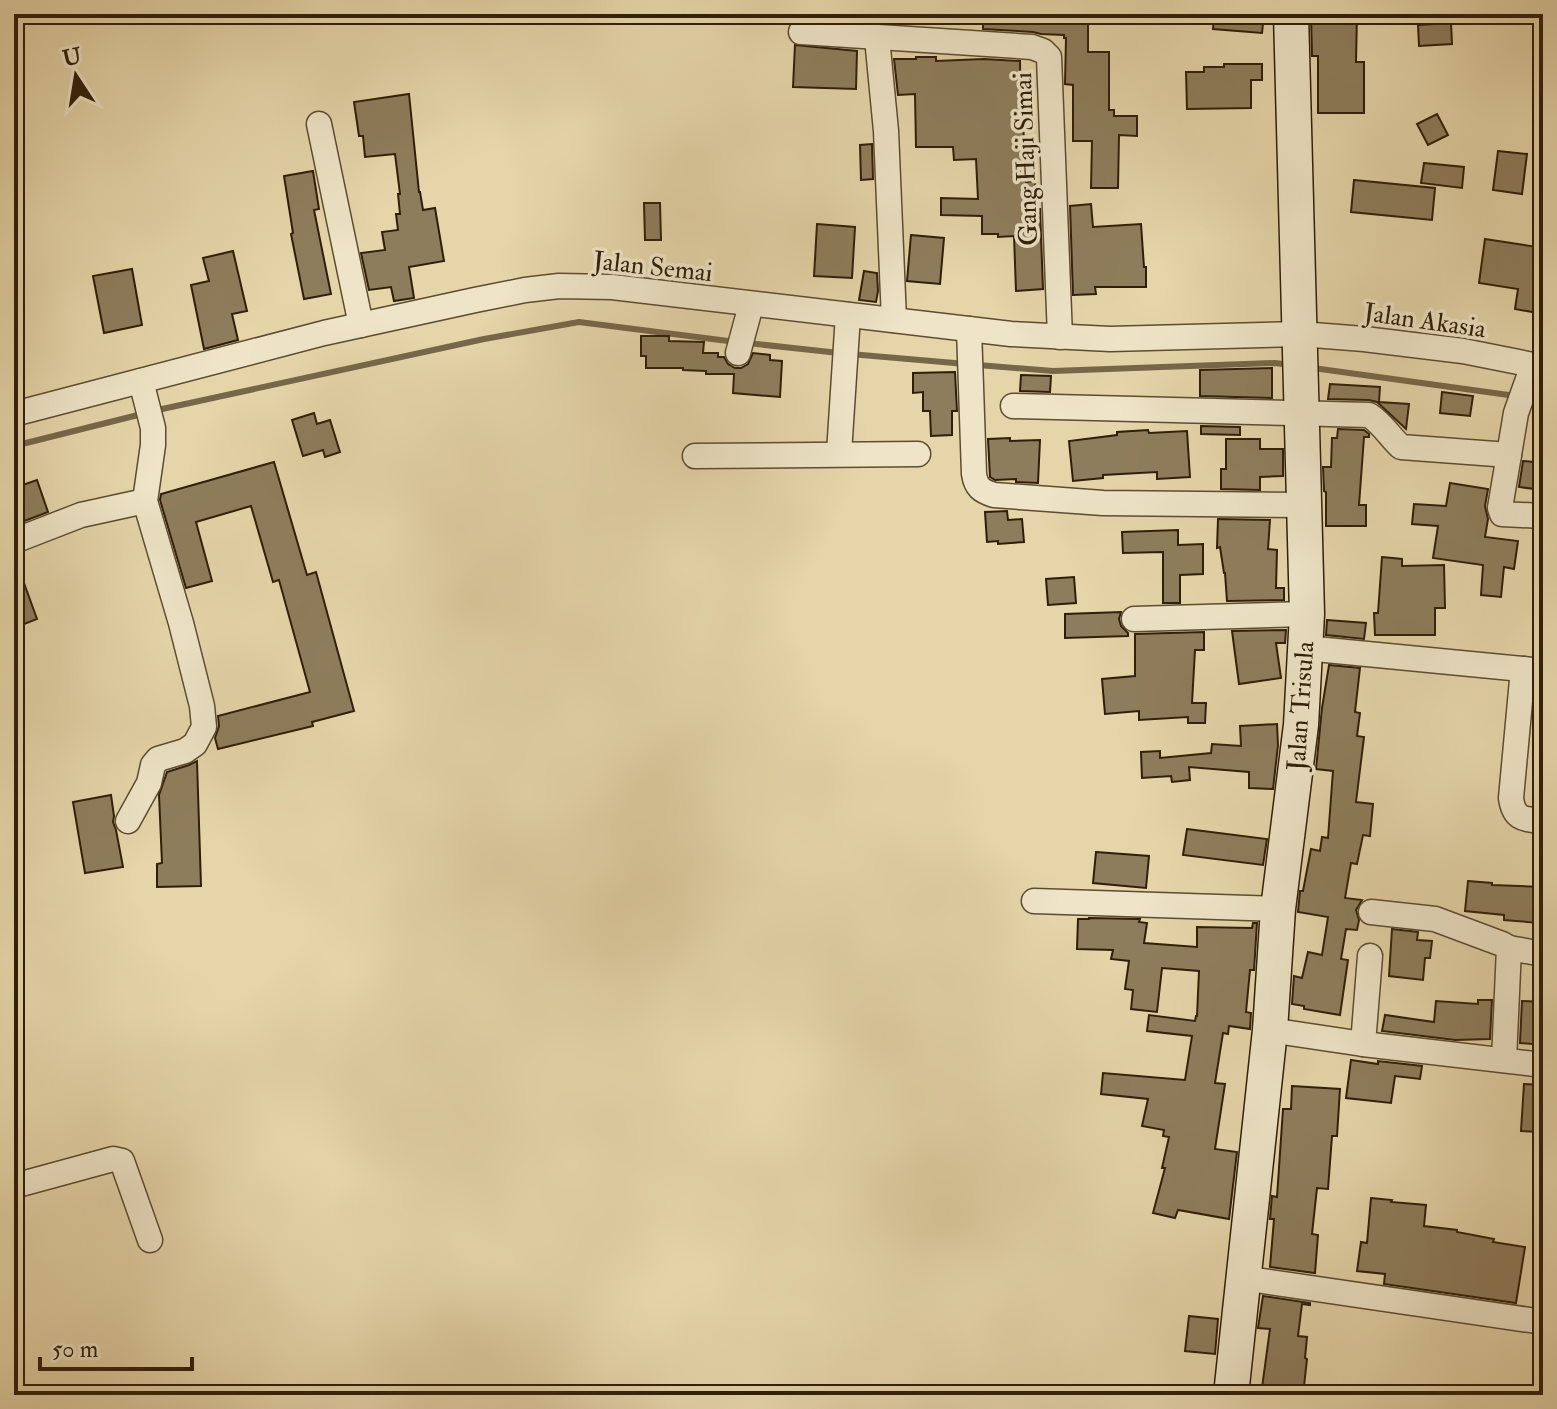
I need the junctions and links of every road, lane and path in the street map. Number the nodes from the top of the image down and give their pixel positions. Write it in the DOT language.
graph roads {
  1 [pos="1291,14"];
  2 [pos="801,32"];
  3 [pos="877,38"];
  4 [pos="319,124"];
  5 [pos="894,320"];
  6 [pos="361,325"];
  7 [pos="846,327"];
  8 [pos="970,337"];
  9 [pos="1060,337"];
  10 [pos="1300,350"];
  11 [pos="1536,367"];
  12 [pos="14,378"];
  13 [pos="142,384"];
  14 [pos="1013,406"];
  15 [pos="1302,412"];
  16 [pos="17,413"];
  17 [pos="839,453"];
  18 [pos="918,454"];
  19 [pos="1509,455"];
  20 [pos="695,456"];
  21 [pos="145,501"];
  22 [pos="1305,505"];
  23 [pos="1543,516"];
  24 [pos="14,541"];
  25 [pos="1307,614"];
  26 [pos="1134,619"];
  27 [pos="1305,648"];
  28 [pos="1533,670"];
  29 [pos="128,821"];
  30 [pos="1543,821"];
  31 [pos="1034,901"];
  32 [pos="1278,909"];
  33 [pos="1371,912"];
  34 [pos="1509,948"];
  35 [pos="1543,954"];
  36 [pos="1370,956"];
  37 [pos="1270,1030"];
  38 [pos="1363,1044"];
  39 [pos="1504,1060"];
  40 [pos="1543,1065"];
  41 [pos="14,1186"];
  42 [pos="150,1240"];
  43 [pos="1242,1278"];
  44 [pos="1543,1322"];
  45 [pos="1231,1395"];
  1 -- 10 [label="street, Jalan Trisula"];
  2 -- 3 [label="street, Gang Haji Simai"];
  3 -- 5 [label="street"];
  3 -- 9 [label="street, Gang Haji Simai"];
  4 -- 6 [label="street"];
  5 -- 7 [label="street, Jalan Semai"];
  5 -- 8 [label="street, Jalan Semai"];
  6 -- 7 [label="street, Jalan Semai"];
  6 -- 13 [label="street, Jalan Semai"];
  7 -- 17 [label="street"];
  8 -- 9 [label="street, Jalan Semai"];
  8 -- 22 [label="street"];
  9 -- 10 [label="street, Jalan Semai"];
  10 -- 11 [label="street, Jalan Akasia"];
  10 -- 15 [label="street, Jalan Trisula"];
  11 -- 19 [label="street"];
  12 -- 16 [label="lane"];
  13 -- 16 [label="street, Jalan Semai"];
  13 -- 21 [label="street"];
  14 -- 15 [label="street"];
  15 -- 19 [label="street"];
  15 -- 22 [label="street, Jalan Trisula"];
  17 -- 18 [label="street"];
  17 -- 20 [label="street"];
  19 -- 23 [label="street"];
  21 -- 24 [label="street"];
  21 -- 29 [label="street"];
  22 -- 25 [label="street, Jalan Trisula"];
  25 -- 26 [label="street"];
  25 -- 27 [label="street, Jalan Trisula"];
  27 -- 28 [label="street"];
  27 -- 32 [label="street, Jalan Trisula"];
  28 -- 30 [label="street"];
  31 -- 32 [label="street"];
  32 -- 37 [label="street, Jalan Trisula"];
  33 -- 34 [label="street"];
  34 -- 35 [label="street"];
  34 -- 39 [label="street"];
  36 -- 38 [label="street"];
  37 -- 38 [label="street"];
  37 -- 43 [label="street, Jalan Trisula"];
  38 -- 39 [label="street"];
  39 -- 40 [label="street"];
  41 -- 42 [label="street"];
  43 -- 44 [label="street"];
  43 -- 45 [label="street, Jalan Trisula"];
}
